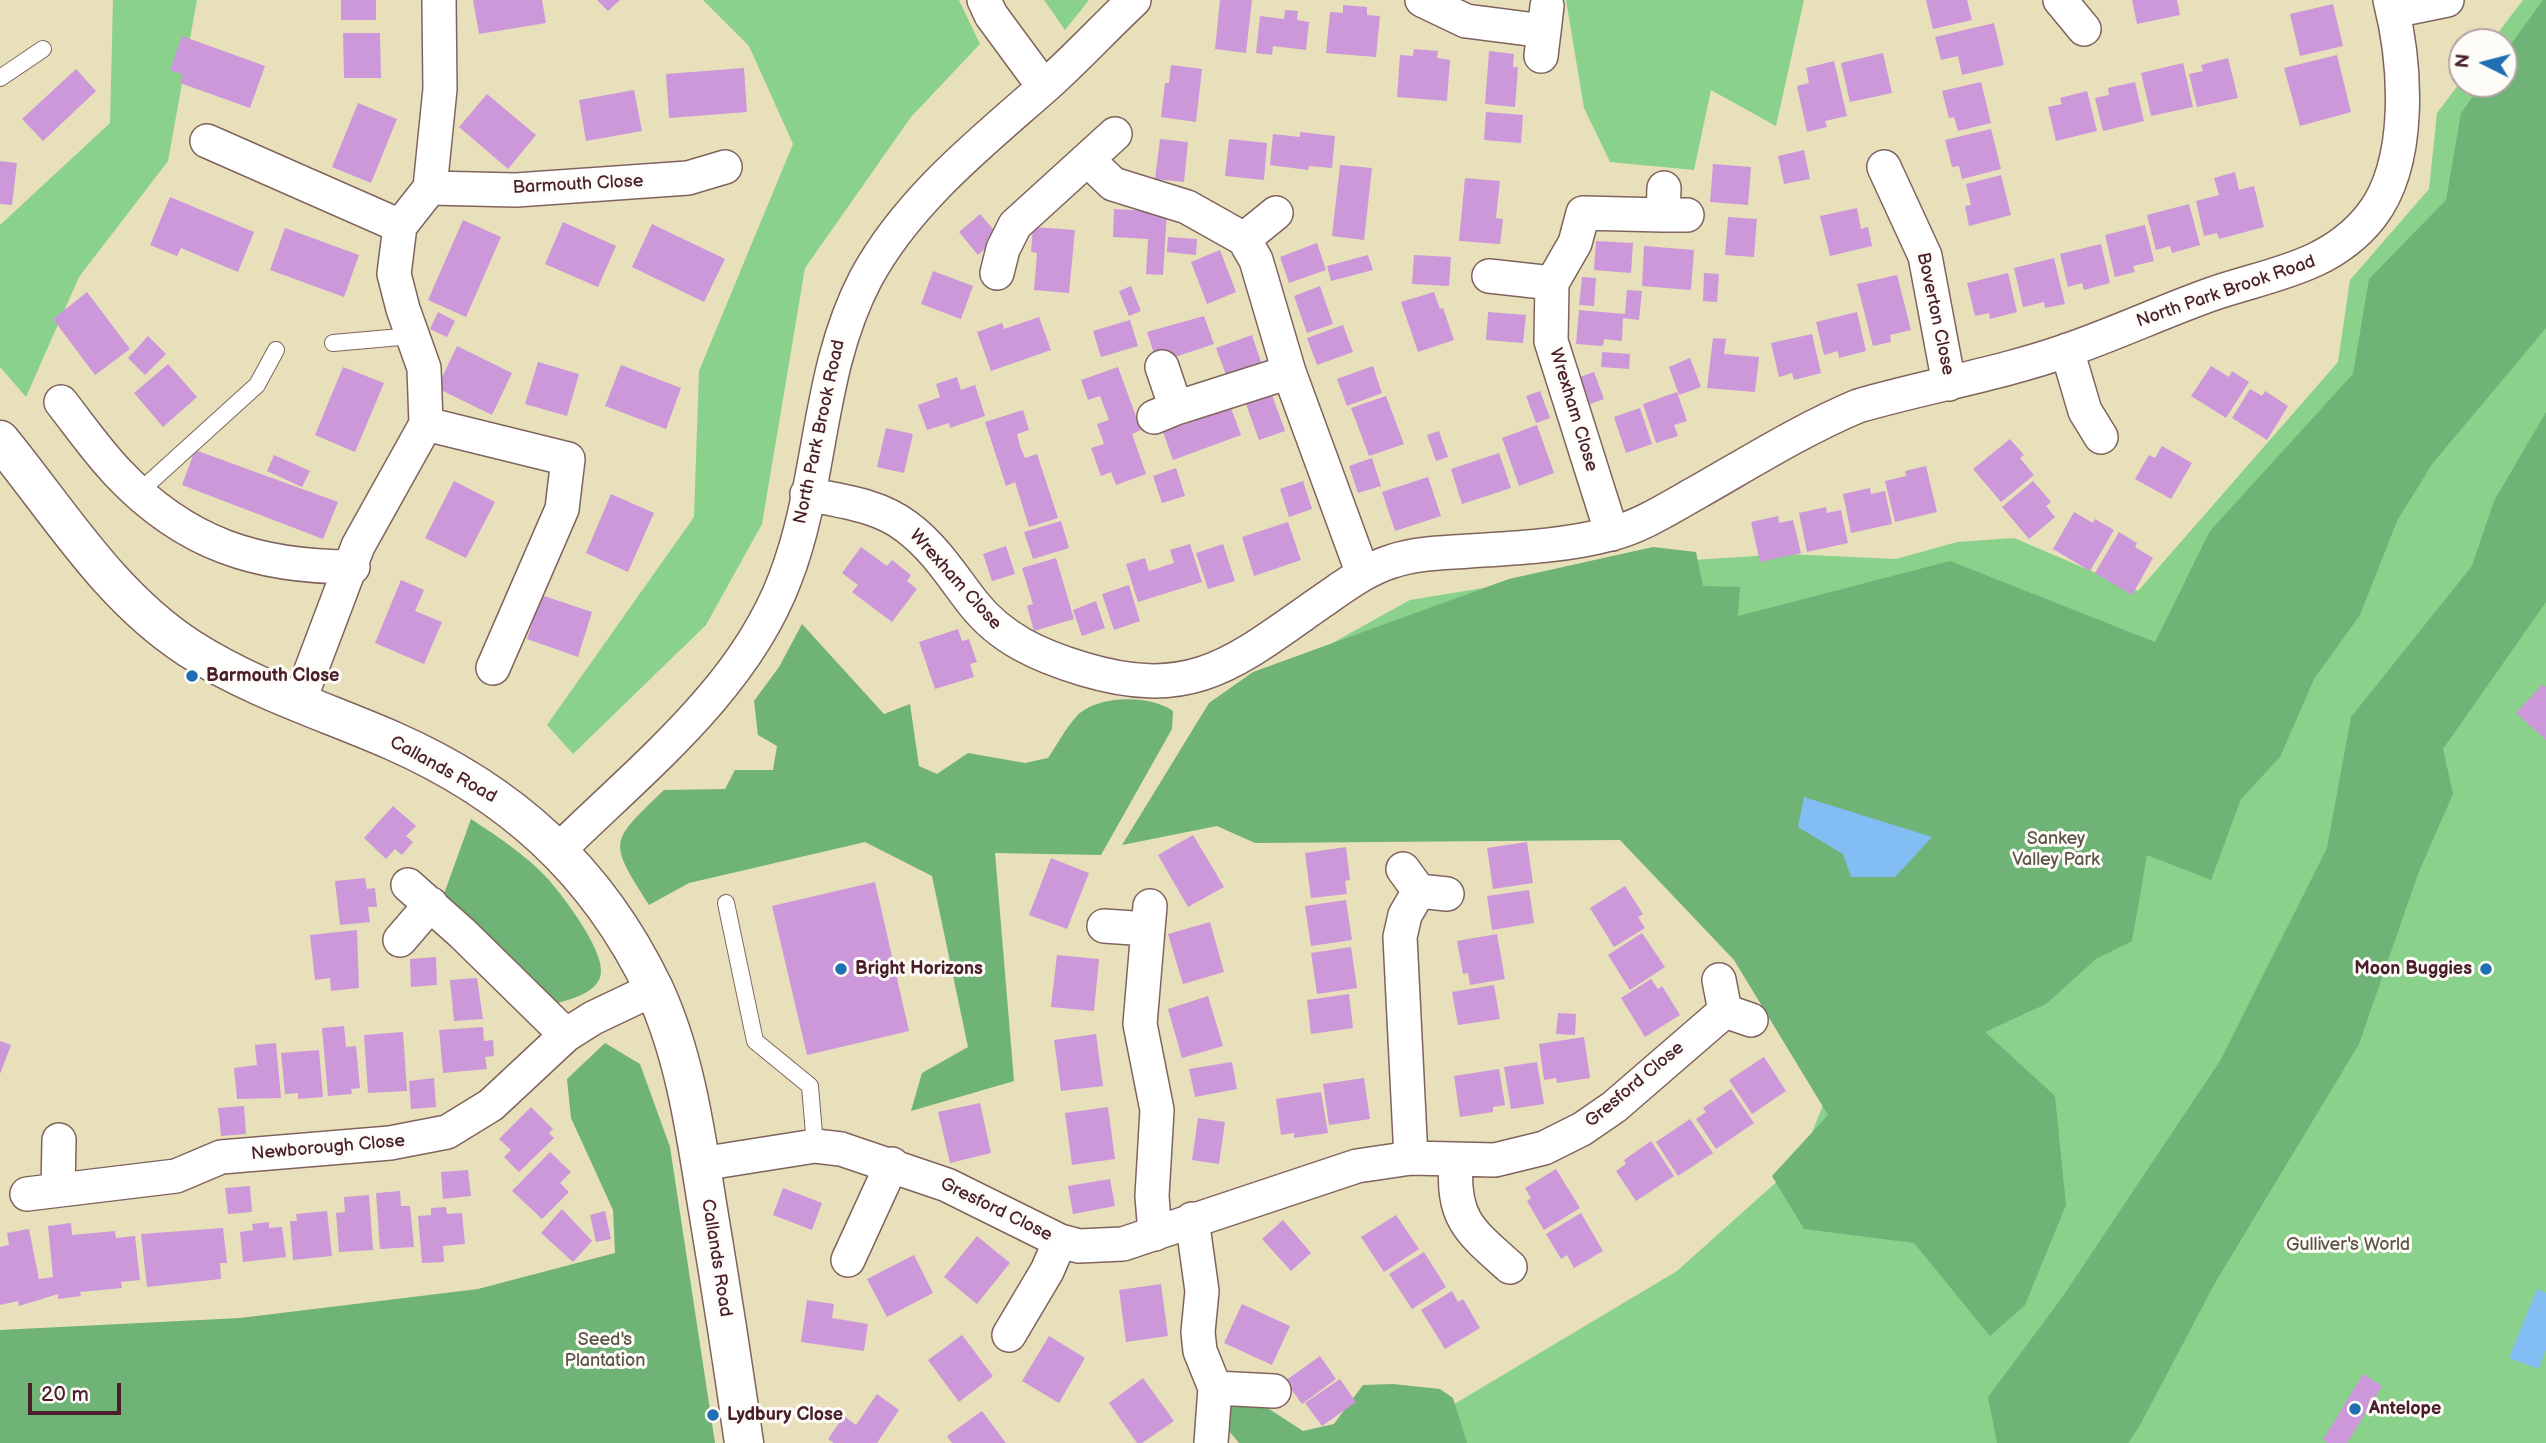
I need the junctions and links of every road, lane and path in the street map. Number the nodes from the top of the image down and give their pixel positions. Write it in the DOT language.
graph roads {
  1 [pos="439,0"];
  2 [pos="984,0"];
  3 [pos="1133,0"];
  4 [pos="1422,0"];
  5 [pos="2060,0"];
  6 [pos="2447,0"];
  7 [pos="2392,6"];
  8 [pos="2084,29"];
  9 [pos="1544,31"];
  10 [pos="43,49"];
  11 [pos="0,78"];
  12 [pos="1044,87"];
  13 [pos="1115,134"];
  14 [pos="207,141"];
  15 [pos="1088,160"];
  16 [pos="1880,163"];
  17 [pos="725,167"];
  18 [pos="430,188"];
  19 [pos="1672,206"];
  20 [pos="1276,213"];
  21 [pos="400,226"];
  22 [pos="1244,239"];
  23 [pos="996,273"];
  24 [pos="1489,276"];
  25 [pos="1552,283"];
  26 [pos="412,336"];
  27 [pos="332,343"];
  28 [pos="276,350"];
  29 [pos="2067,351"];
  30 [pos="1161,367"];
  31 [pos="1289,372"];
  32 [pos="1949,384"];
  33 [pos="61,402"];
  34 [pos="426,424"];
  35 [pos="2101,438"];
  36 [pos="0,440"];
  37 [pos="1788,441"];
  38 [pos="139,492"];
  39 [pos="807,494"];
  40 [pos="1612,534"];
  41 [pos="353,567"];
  42 [pos="1363,574"];
  43 [pos="493,667"];
  44 [pos="299,702"];
  45 [pos="559,850"];
  46 [pos="1423,885"];
  47 [pos="726,903"];
  48 [pos="1104,926"];
  49 [pos="400,940"];
  50 [pos="654,989"];
  51 [pos="1732,1004"];
  52 [pos="566,1035"];
  53 [pos="59,1140"];
  54 [pos="815,1146"];
  55 [pos="1411,1158"];
  56 [pos="1457,1160"];
  57 [pos="701,1164"];
  58 [pos="892,1164"];
  59 [pos="1192,1219"];
  60 [pos="1155,1234"];
  61 [pos="1060,1241"];
  62 [pos="848,1260"];
  63 [pos="1510,1267"];
  64 [pos="1009,1335"];
  65 [pos="1214,1388"];
  66 [pos="1275,1391"];
  67 [pos="744,1443"];
  68 [pos="1211,1443"];
  1 -- 18 [label="street"];
  2 -- 12 [label="street"];
  3 -- 12 [label="street, North Park Brook Road"];
  4 -- 9 [label="street"];
  5 -- 8 [label="street"];
  6 -- 7 [label="street, North Park Brook Road"];
  7 -- 29 [label="street, North Park Brook Road"];
  10 -- 11 [label="lane"];
  12 -- 39 [label="street, North Park Brook Road"];
  13 -- 15 [label="street"];
  14 -- 21 [label="street"];
  15 -- 22 [label="street"];
  15 -- 23 [label="street"];
  16 -- 32 [label="street, Boverton Close"];
  17 -- 18 [label="street, Barmouth Close"];
  18 -- 21 [label="street"];
  19 -- 25 [label="street, Wrexham Close"];
  20 -- 22 [label="street"];
  21 -- 26 [label="street"];
  22 -- 31 [label="street"];
  24 -- 25 [label="street"];
  25 -- 40 [label="street, Wrexham Close"];
  26 -- 27 [label="lane"];
  26 -- 34 [label="street"];
  28 -- 38 [label="lane"];
  29 -- 32 [label="street, North Park Brook Road"];
  29 -- 35 [label="street"];
  30 -- 31 [label="street"];
  31 -- 42 [label="street"];
  32 -- 37 [label="street, North Park Brook Road"];
  33 -- 38 [label="street"];
  34 -- 41 [label="street"];
  34 -- 43 [label="street"];
  36 -- 44 [label="street, Callands Road"];
  37 -- 40 [label="street, Wrexham Close"];
  38 -- 41 [label="street"];
  39 -- 42 [label="street, Wrexham Close"];
  39 -- 45 [label="street, North Park Brook Road"];
  40 -- 42 [label="street, Wrexham Close"];
  41 -- 44 [label="street"];
  44 -- 45 [label="street, Callands Road"];
  45 -- 50 [label="street, Callands Road"];
  46 -- 55 [label="street"];
  47 -- 54 [label="lane"];
  48 -- 60 [label="street"];
  49 -- 52 [label="street"];
  50 -- 52 [label="street, Newborough Close"];
  50 -- 57 [label="street, Callands Road"];
  51 -- 56 [label="street, Gresford Close"];
  52 -- 53 [label="street, Newborough Close"];
  54 -- 57 [label="street, Gresford Close"];
  54 -- 58 [label="street, Gresford Close"];
  55 -- 56 [label="street, Gresford Close"];
  55 -- 59 [label="street, Gresford Close"];
  56 -- 63 [label="street"];
  57 -- 67 [label="street, Callands Road"];
  58 -- 61 [label="street, Gresford Close"];
  58 -- 62 [label="street"];
  59 -- 60 [label="street, Gresford Close"];
  59 -- 65 [label="street"];
  60 -- 61 [label="street, Gresford Close"];
  61 -- 64 [label="street, Gresford Close"];
  65 -- 66 [label="street"];
  65 -- 68 [label="street"];
}
